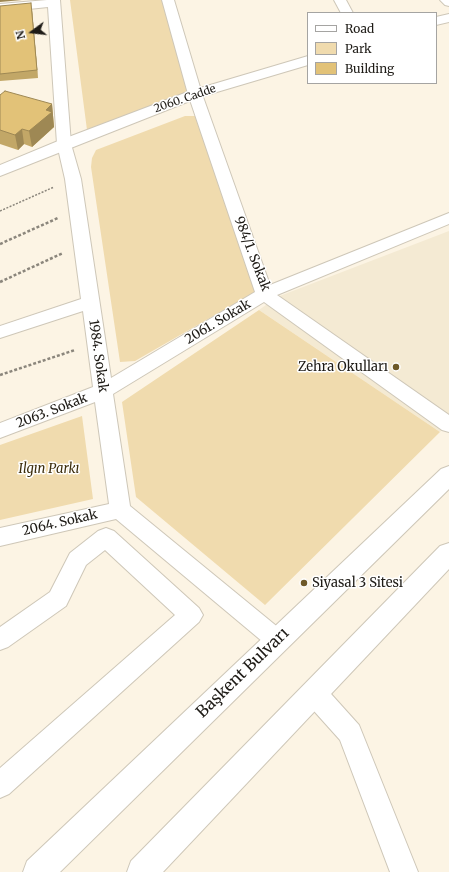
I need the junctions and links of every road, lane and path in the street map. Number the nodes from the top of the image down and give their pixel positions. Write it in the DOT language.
graph roads {
  1 [pos="168,0"];
  2 [pos="340,0"];
  3 [pos="446,0"];
  4 [pos="54,2"];
  5 [pos="449,2"];
  6 [pos="0,8"];
  7 [pos="346,12"];
  8 [pos="449,18"];
  9 [pos="437,21"];
  10 [pos="307,60"];
  11 [pos="196,94"];
  12 [pos="64,144"];
  13 [pos="0,171"];
  14 [pos="73,179"];
  15 [pos="78,209"];
  16 [pos="0,211"];
  17 [pos="449,218"];
  18 [pos="83,243"];
  19 [pos="0,244"];
  20 [pos="0,282"];
  21 [pos="264,294"];
  22 [pos="91,302"];
  23 [pos="0,332"];
  24 [pos="97,343"];
  25 [pos="0,375"];
  26 [pos="103,391"];
  27 [pos="449,425"];
  28 [pos="0,431"];
  29 [pos="449,475"];
  30 [pos="120,510"];
  31 [pos="0,537"];
  32 [pos="449,553"];
  33 [pos="0,640"];
  34 [pos="277,640"];
  35 [pos="314,693"];
  36 [pos="0,785"];
  37 [pos="38,872"];
  38 [pos="142,872"];
  39 [pos="404,872"];
  1 -- 11 [label="street, 984/1. Sokak"];
  2 -- 7 [label="street"];
  3 -- 5 [label="street"];
  4 -- 6 [label="street"];
  4 -- 12 [label="street, 1984. Sokak"];
  8 -- 9 [label="main road"];
  10 -- 11 [label="main road, 2060. Cadde"];
  11 -- 12 [label="main road, 2060. Cadde"];
  11 -- 21 [label="street, 984/1. Sokak"];
  12 -- 13 [label="main road, 2060. Cadde"];
  12 -- 14 [label="street, 1984. Sokak"];
  14 -- 15 [label="street, 1984. Sokak"];
  14 -- 16 [label="path"];
  15 -- 18 [label="street, 1984. Sokak"];
  15 -- 19 [label="path"];
  17 -- 21 [label="street, 2061. Sokak"];
  18 -- 20 [label="path"];
  18 -- 22 [label="street, 1984. Sokak"];
  21 -- 26 [label="street, 2061. Sokak"];
  21 -- 27 [label="street, 984/1. Sokak"];
  22 -- 23 [label="street"];
  22 -- 24 [label="street, 1984. Sokak"];
  24 -- 25 [label="path"];
  24 -- 26 [label="street, 1984. Sokak"];
  26 -- 28 [label="street, 2063. Sokak"];
  26 -- 30 [label="street, 1984. Sokak"];
  29 -- 34 [label="main road, Başkent Bulvarı"];
  30 -- 31 [label="street, 2064. Sokak"];
  30 -- 34 [label="street"];
  32 -- 35 [label="main road"];
  33 -- 36 [label="street"];
  34 -- 37 [label="main road, Başkent Bulvarı"];
  35 -- 38 [label="main road"];
  35 -- 39 [label="street"];
}
